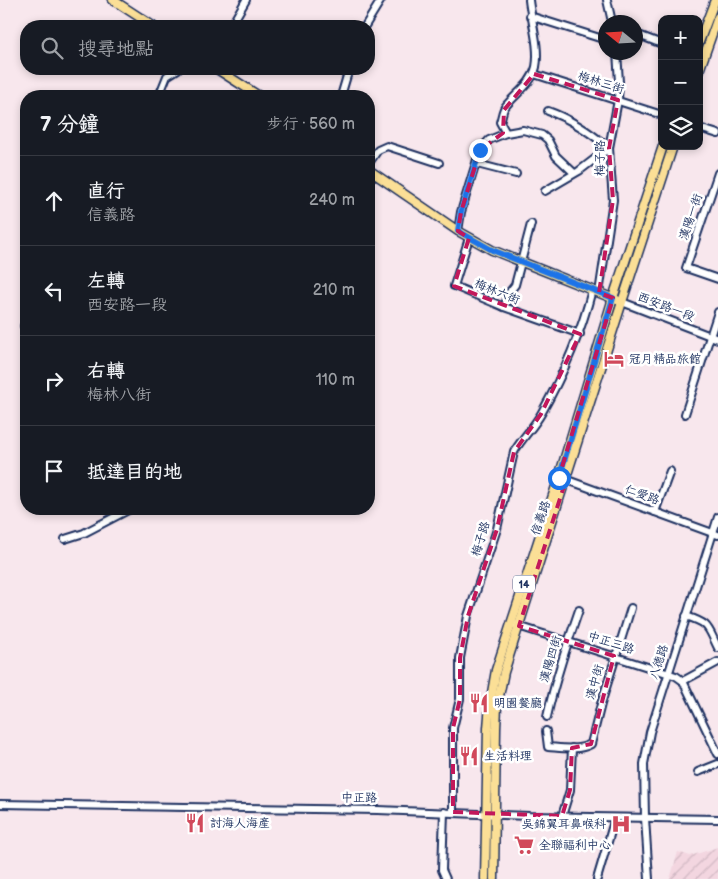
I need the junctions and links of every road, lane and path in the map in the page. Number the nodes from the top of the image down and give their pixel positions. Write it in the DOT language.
graph roads {
  1 [pos="113,0"];
  2 [pos="246,0"];
  3 [pos="381,0"];
  4 [pos="529,0"];
  5 [pos="607,0"];
  6 [pos="715,0"];
  7 [pos="610,15"];
  8 [pos="530,16"];
  9 [pos="718,17"];
  10 [pos="143,20"];
  11 [pos="234,20"];
  12 [pos="369,20"];
  13 [pos="703,32"];
  14 [pos="598,37"];
  15 [pos="643,37"];
  16 [pos="658,42"];
  17 [pos="618,60"];
  18 [pos="703,60"];
  19 [pos="534,74"];
  20 [pos="169,75"];
  21 [pos="226,75"];
  22 [pos="347,75"];
  23 [pos="161,90"];
  24 [pos="250,90"];
  25 [pos="343,90"];
  26 [pos="618,100"];
  27 [pos="548,111"];
  28 [pos="658,114"];
  29 [pos="703,129"];
  30 [pos="506,133"];
  31 [pos="718,134"];
  32 [pos="609,148"];
  33 [pos="662,150"];
  34 [pos="672,150"];
  35 [pos="375,154"];
  36 [pos="439,163"];
  37 [pos="477,164"];
  38 [pos="574,173"];
  39 [pos="718,173"];
  40 [pos="375,174"];
  41 [pos="516,174"];
  42 [pos="545,191"];
  43 [pos="531,224"];
  44 [pos="458,231"];
  45 [pos="469,238"];
  46 [pos="522,262"];
  47 [pos="718,279"];
  48 [pos="596,291"];
  49 [pos="613,298"];
  50 [pos="622,302"];
  51 [pos="504,307"];
  52 [pos="718,312"];
  53 [pos="580,334"];
  54 [pos="711,336"];
  55 [pos="718,339"];
  56 [pos="685,414"];
  57 [pos="670,471"];
  58 [pos="562,479"];
  59 [pos="655,512"];
  60 [pos="118,515"];
  61 [pos="718,517"];
  62 [pos="715,534"];
  63 [pos="65,539"];
  64 [pos="630,608"];
  65 [pos="579,610"];
  66 [pos="686,616"];
  67 [pos="515,625"];
  68 [pos="568,641"];
  69 [pos="718,648"];
  70 [pos="614,656"];
  71 [pos="718,662"];
  72 [pos="667,672"];
  73 [pos="683,681"];
  74 [pos="548,717"];
  75 [pos="546,731"];
  76 [pos="572,748"];
  77 [pos="718,754"];
  78 [pos="718,764"];
  79 [pos="698,772"];
  80 [pos="0,804"];
  81 [pos="444,812"];
  82 [pos="453,812"];
  83 [pos="491,814"];
  84 [pos="562,816"];
  85 [pos="615,818"];
  86 [pos="645,818"];
  87 [pos="718,819"];
  88 [pos="446,879"];
  89 [pos="485,879"];
  90 [pos="494,879"];
  91 [pos="598,879"];
  92 [pos="649,879"];
  1 -- 10 [label="main road"];
  2 -- 11 [label="street"];
  3 -- 12 [label="street"];
  4 -- 8 [label="street"];
  5 -- 7 [label="street"];
  6 -- 13 [label="main road"];
  8 -- 14 [label="street"];
  8 -- 19 [label="street"];
  9 -- 18 [label="main road"];
  15 -- 16 [label="street"];
  17 -- 26 [label="street, 梅子路"];
  19 -- 26 [label="street, 梅林三街"];
  19 -- 30 [label="street"];
  20 -- 23 [label="street"];
  21 -- 24 [label="main road"];
  22 -- 25 [label="street"];
  26 -- 28 [label="street, 梅林三街"];
  26 -- 32 [label="street, 梅子路"];
  27 -- 32 [label="street"];
  29 -- 31 [label="street"];
  30 -- 37 [label="street"];
  30 -- 38 [label="street"];
  32 -- 38 [label="street"];
  32 -- 48 [label="street, 梅子路"];
  33 -- 49 [label="main road, 信義路 / 14"];
  34 -- 50 [label="main road, 信義路 / 14"];
  35 -- 36 [label="street"];
  37 -- 41 [label="street"];
  37 -- 44 [label="street"];
  38 -- 42 [label="street"];
  39 -- 47 [label="street, 漢陽一街"];
  40 -- 44 [label="main road, 西安路一段"];
  43 -- 46 [label="street"];
  44 -- 45 [label="main road, 西安路一段"];
  45 -- 46 [label="main road, 西安路一段"];
  45 -- 51 [label="street, 梅林六街"];
  46 -- 48 [label="main road, 西安路一段"];
  46 -- 51 [label="street"];
  48 -- 49 [label="main road, 西安路一段"];
  48 -- 53 [label="street, 梅子路"];
  49 -- 50 [label="main road, 西安路一段"];
  49 -- 58 [label="main road, 信義路 / 14"];
  50 -- 54 [label="street, 西安路一段"];
  50 -- 58 [label="main road, 信義路 / 14"];
  51 -- 53 [label="street, 梅林六街"];
  52 -- 54 [label="street"];
  53 -- 82 [label="street, 梅子路"];
  54 -- 55 [label="street, 西安路一段"];
  54 -- 56 [label="street"];
  57 -- 59 [label="street"];
  58 -- 59 [label="street, 仁愛路"];
  58 -- 67 [label="main road, 信義路 / 14"];
  59 -- 62 [label="street, 仁愛路"];
  60 -- 63 [label="street"];
  61 -- 62 [label="street, 八德路"];
  62 -- 66 [label="street, 八德路"];
  64 -- 70 [label="street, 漢中街"];
  65 -- 68 [label="street, 漢陽四街"];
  66 -- 69 [label="street"];
  66 -- 72 [label="street, 八德路"];
  67 -- 68 [label="street, 中正三路"];
  67 -- 83 [label="main road, 信義路 / 14"];
  68 -- 70 [label="street, 中正三路"];
  68 -- 74 [label="street, 漢陽四街"];
  70 -- 72 [label="street, 中正三路"];
  70 -- 76 [label="street, 漢中街"];
  71 -- 73 [label="street"];
  72 -- 73 [label="street, 中正三路"];
  72 -- 86 [label="street, 八德路"];
  73 -- 77 [label="street"];
  75 -- 76 [label="street"];
  76 -- 84 [label="street"];
  78 -- 79 [label="street"];
  80 -- 81 [label="street, 中正路"];
  81 -- 82 [label="street, 中正路"];
  81 -- 88 [label="street"];
  82 -- 83 [label="street, 中正路"];
  83 -- 84 [label="street, 中正路"];
  83 -- 89 [label="main road, 信義路 / 14"];
  83 -- 90 [label="main road, 信義路 / 14"];
  84 -- 85 [label="street, 中正路"];
  85 -- 86 [label="street, 中正路"];
  85 -- 91 [label="street"];
  86 -- 87 [label="street, 中正路"];
  86 -- 92 [label="street, 八德路"];
}
